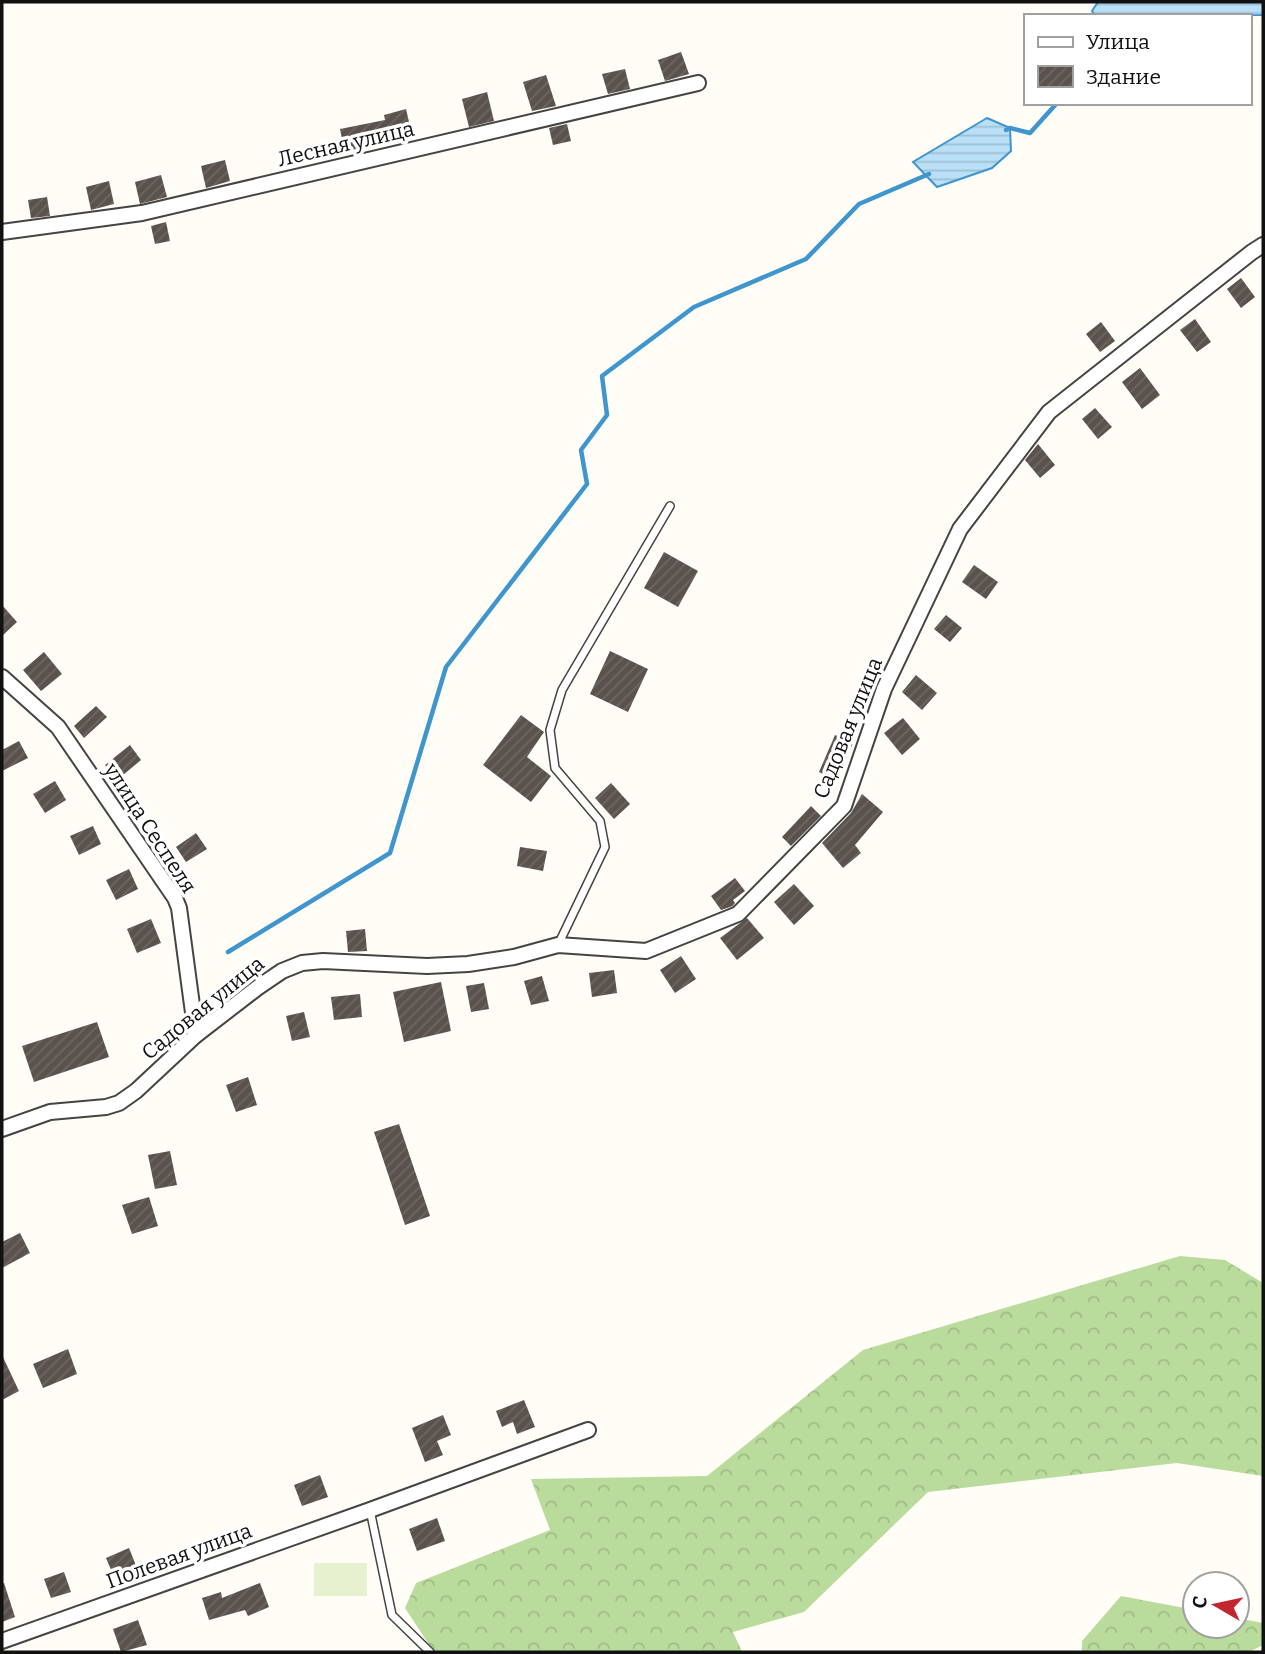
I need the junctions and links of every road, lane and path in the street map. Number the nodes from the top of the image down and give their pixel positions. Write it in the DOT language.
graph roads {
  1 [pos="698,83"];
  2 [pos="2,232"];
  3 [pos="1263,245"];
  4 [pos="670,506"];
  5 [pos="2,677"];
  6 [pos="558,945"];
  7 [pos="196,1035"];
  8 [pos="2,1129"];
  9 [pos="588,1430"];
  10 [pos="370,1510"];
  11 [pos="2,1641"];
  12 [pos="430,1652"];
  1 -- 2 [label="street, Лесная улица"];
  3 -- 6 [label="street, Садовая улица"];
  4 -- 6 [label="lane"];
  5 -- 7 [label="street, улица Сеспеля"];
  6 -- 7 [label="street, Садовая улица"];
  7 -- 8 [label="street, Садовая улица"];
  9 -- 10 [label="street, Полевая улица"];
  10 -- 11 [label="street, Полевая улица"];
  10 -- 12 [label="lane"];
}
